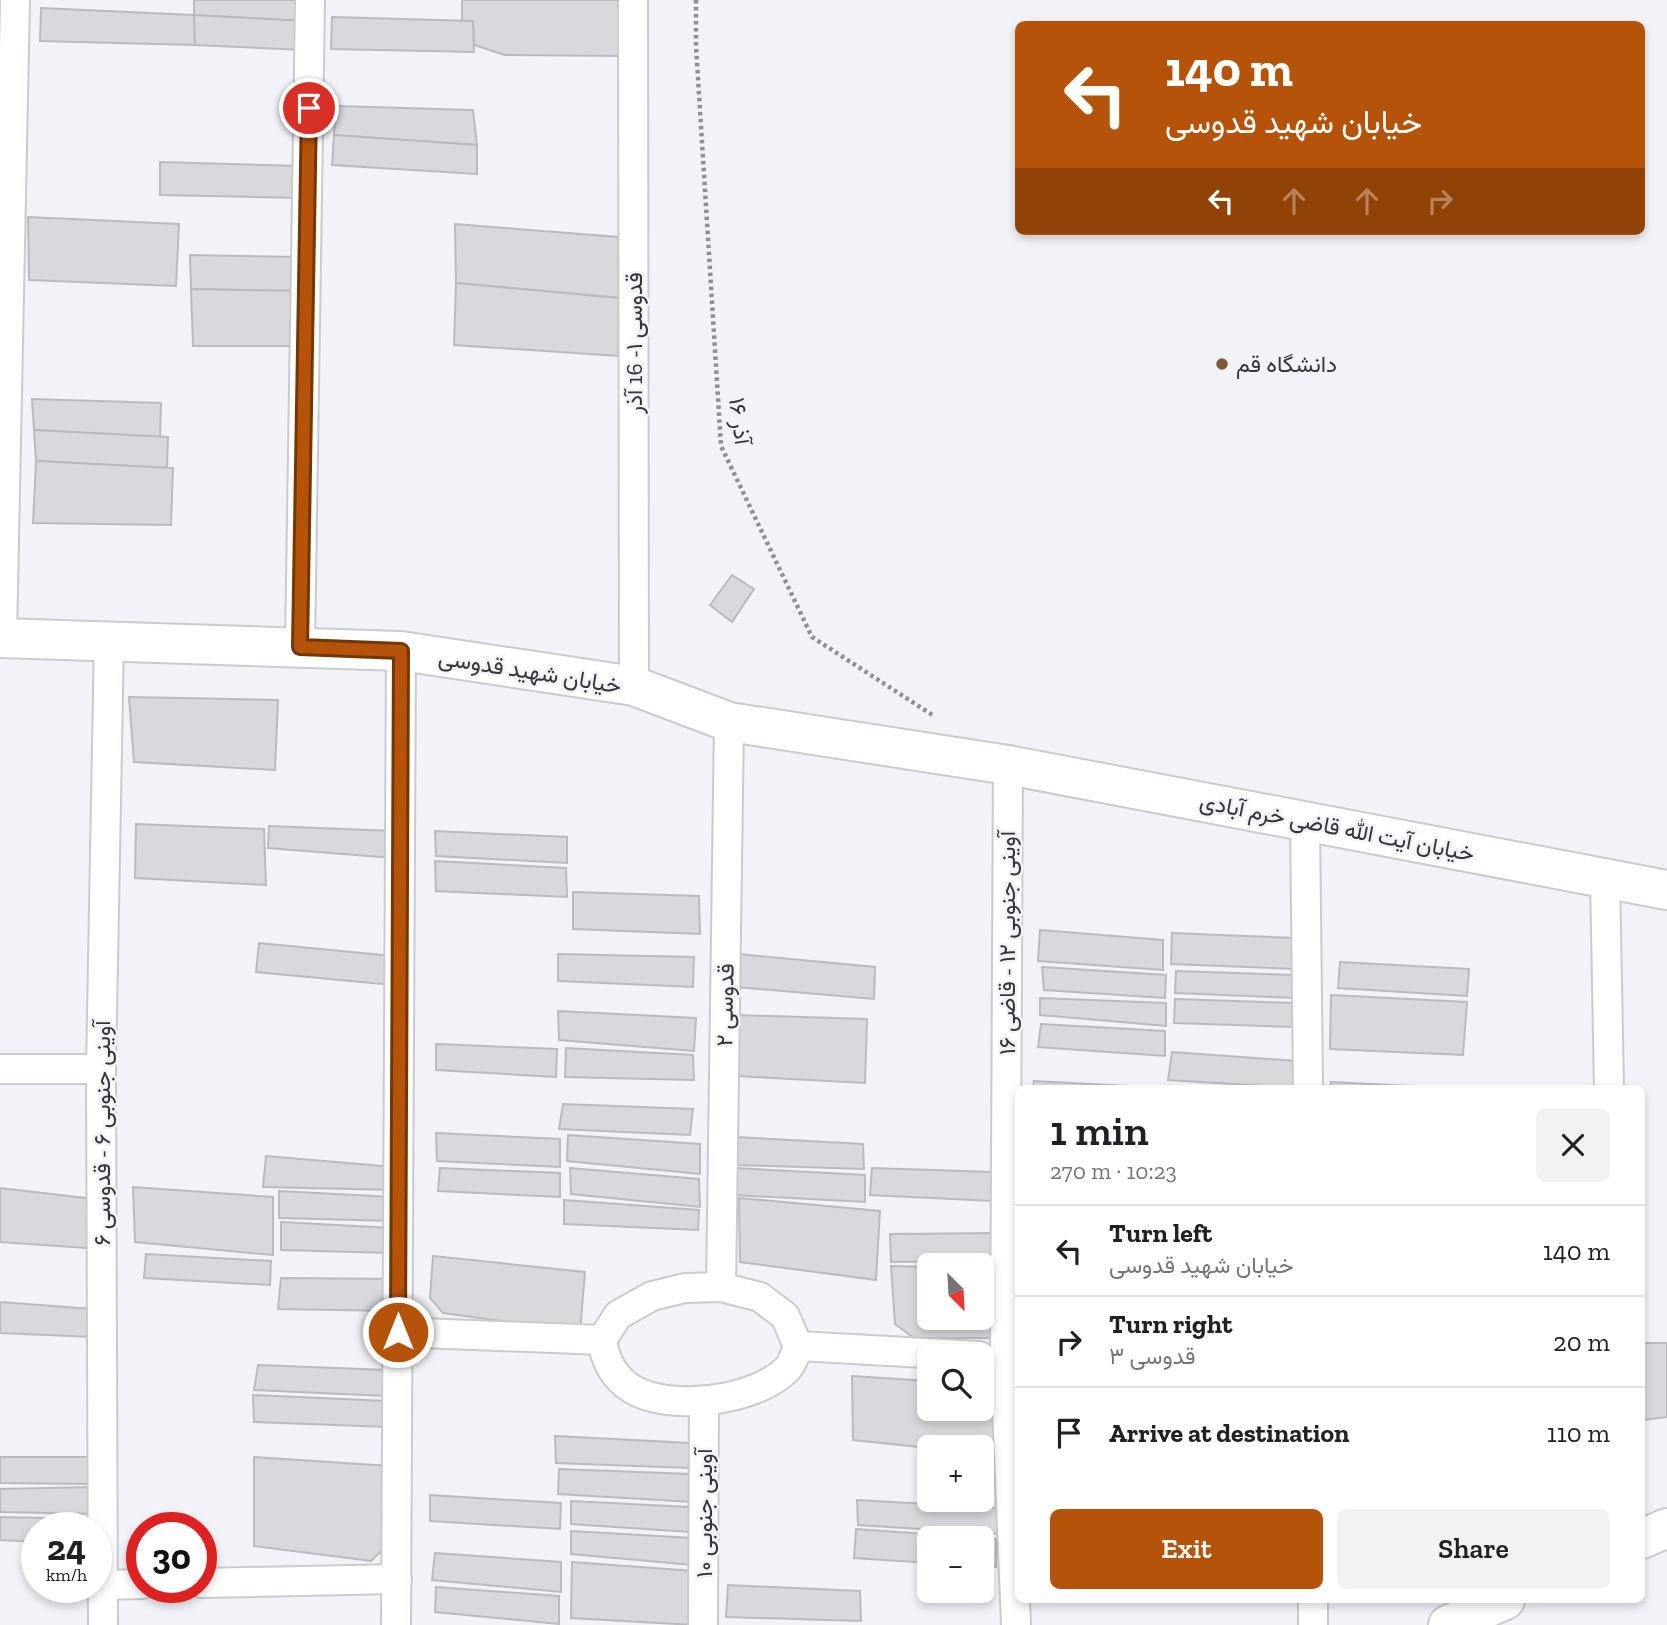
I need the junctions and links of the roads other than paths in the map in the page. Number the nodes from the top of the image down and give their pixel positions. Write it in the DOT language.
graph roads {
  1 [pos="15,0"];
  2 [pos="310,0"];
  3 [pos="633,0"];
  4 [pos="1,638"];
  5 [pos="109,640"];
  6 [pos="300,647"];
  7 [pos="401,651"];
  8 [pos="634,686"];
  9 [pos="729,722"];
  10 [pos="1008,765"];
  11 [pos="1305,821"];
  12 [pos="1605,878"];
  13 [pos="1667,890"];
  14 [pos="0,1069"];
  15 [pos="102,1069"];
  16 [pos="1308,1085"];
  17 [pos="1609,1085"];
  18 [pos="721,1287"];
  19 [pos="398,1332"];
  20 [pos="602,1340"];
  21 [pos="989,1344"];
  22 [pos="798,1346"];
  23 [pos="917,1353"];
  24 [pos="704,1401"];
  25 [pos="994,1407"];
  26 [pos="103,1512"];
  27 [pos="1667,1528"];
  28 [pos="1645,1538"];
  29 [pos="397,1579"];
  30 [pos="217,1583"];
  31 [pos="103,1603"];
  32 [pos="1312,1603"];
  33 [pos="1499,1603"];
  34 [pos="103,1625"];
  35 [pos="396,1625"];
  36 [pos="703,1625"];
  37 [pos="1016,1625"];
  38 [pos="1313,1625"];
  39 [pos="1448,1625"];
  1 -- 4 [label="street"];
  2 -- 6 [label="street"];
  3 -- 8 [label="street, قدوسی ۱- 16 آذر"];
  4 -- 5 [label="main road, خیابان شهید قدوسی"];
  5 -- 6 [label="main road, خیابان شهید قدوسی"];
  5 -- 15 [label="street, آوینی جنوبی ۶ - قدوسی ۶"];
  6 -- 7 [label="main road, خیابان شهید قدوسی"];
  7 -- 8 [label="main road, خیابان شهید قدوسی"];
  7 -- 19 [label="street"];
  8 -- 9 [label="main road, خیابان شهید قدوسی"];
  9 -- 10 [label="main road, خیابان شهید قدوسی"];
  9 -- 18 [label="street, قدوسی ۲"];
  10 -- 11 [label="main road, خیابان آیت الله قاضی خرم آبادی"];
  10 -- 21 [label="street, آوینی جنوبی ۱۲ - قاضی ۱۶"];
  11 -- 12 [label="main road, خیابان آیت الله قاضی خرم آبادی"];
  11 -- 16 [label="street"];
  12 -- 13 [label="main road, خیابان آیت الله قاضی خرم آبادی"];
  12 -- 17 [label="street"];
  14 -- 15 [label="street"];
  15 -- 26 [label="street, آوینی جنوبی ۶ - قدوسی ۶"];
  18 -- 20 [label="street"];
  18 -- 22 [label="street"];
  19 -- 20 [label="street"];
  19 -- 29 [label="street"];
  20 -- 24 [label="street"];
  22 -- 23 [label="street"];
  22 -- 24 [label="street"];
  24 -- 36 [label="street, آوینی جنوبی ۱۰"];
  25 -- 37 [label="street, آوینی جنوبی ۱۲ - قاضی ۱۶"];
  27 -- 28 [label="main road"];
  29 -- 30 [label="street"];
  29 -- 35 [label="street"];
  31 -- 34 [label="street, آوینی جنوبی ۶ - قدوسی ۶"];
  32 -- 38 [label="street"];
  33 -- 39 [label="main road"];
}
